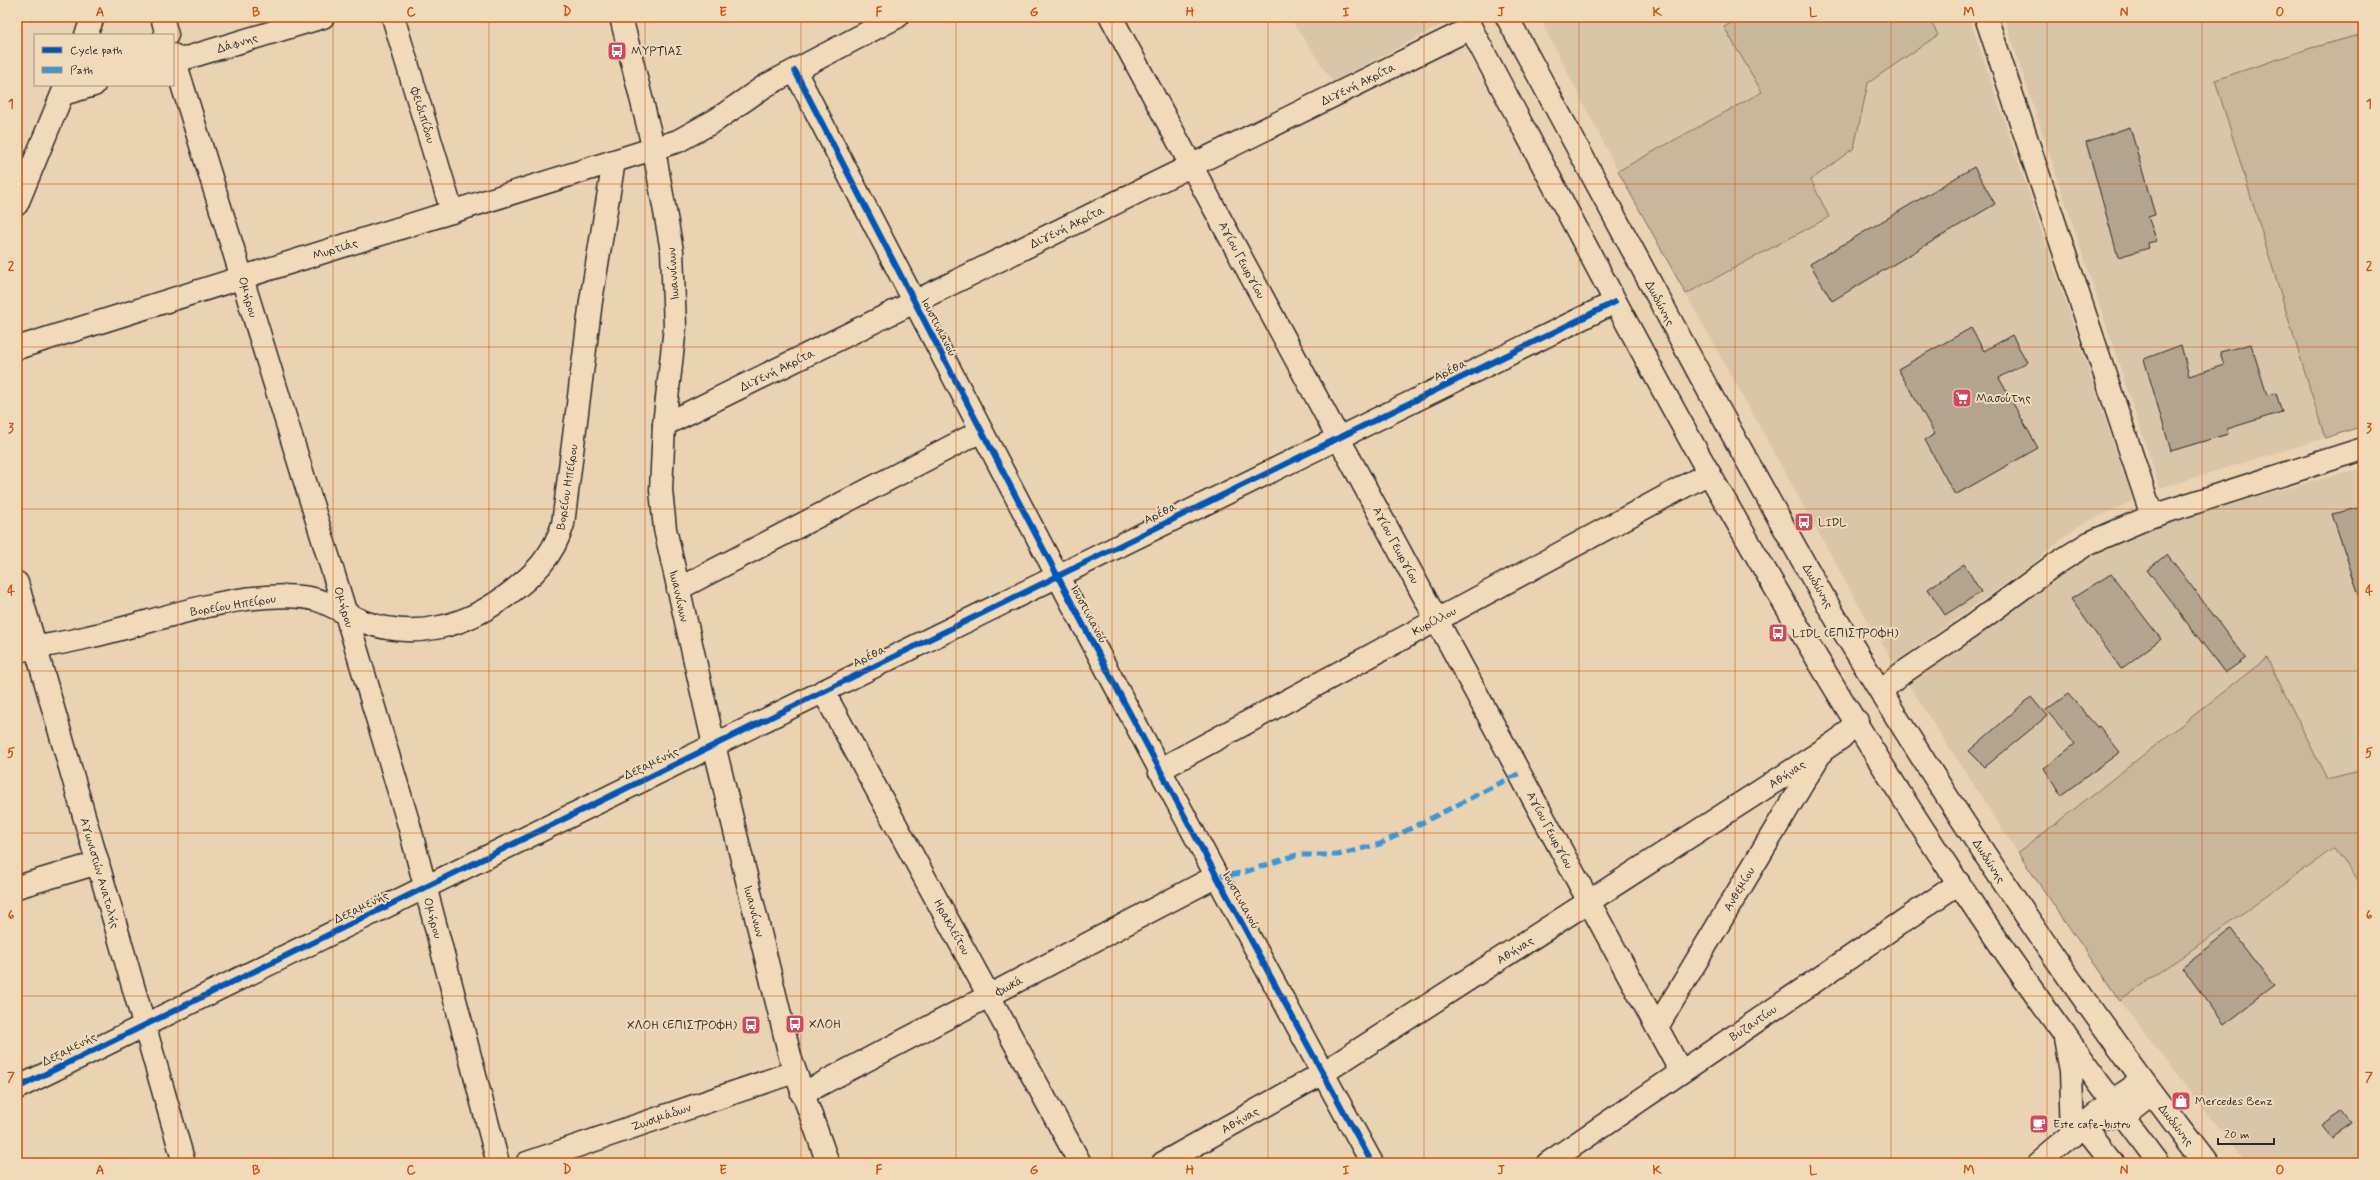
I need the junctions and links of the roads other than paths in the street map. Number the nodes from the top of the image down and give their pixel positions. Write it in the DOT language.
graph roads {
  1 [pos="93,17"];
  2 [pos="162,17"];
  3 [pos="323,17"];
  4 [pos="393,17"];
  5 [pos="621,17"];
  6 [pos="897,17"];
  7 [pos="1111,17"];
  8 [pos="1507,17"];
  9 [pos="1986,17"];
  10 [pos="1468,23"];
  11 [pos="86,34"];
  12 [pos="167,34"];
  13 [pos="174,59"];
  14 [pos="796,71"];
  15 [pos="88,86"];
  16 [pos="64,90"];
  17 [pos="654,150"];
  18 [pos="614,162"];
  19 [pos="1192,166"];
  20 [pos="17,204"];
  21 [pos="452,212"];
  22 [pos="243,278"];
  23 [pos="914,302"];
  24 [pos="1615,302"];
  25 [pos="17,348"];
  26 [pos="664,425"];
  27 [pos="981,431"];
  28 [pos="1339,438"];
  29 [pos="2363,449"];
  30 [pos="1709,473"];
  31 [pos="2152,516"];
  32 [pos="1056,576"];
  33 [pos="17,583"];
  34 [pos="678,589"];
  35 [pos="346,614"];
  36 [pos="1437,620"];
  37 [pos="27,649"];
  38 [pos="823,691"];
  39 [pos="1881,691"];
  40 [pos="1856,721"];
  41 [pos="714,745"];
  42 [pos="1822,751"];
  43 [pos="1159,770"];
  44 [pos="98,863"];
  45 [pos="1215,877"];
  46 [pos="1958,883"];
  47 [pos="17,887"];
  48 [pos="425,888"];
  49 [pos="1589,903"];
  50 [pos="990,997"];
  51 [pos="143,1024"];
  52 [pos="1657,1027"];
  53 [pos="2064,1034"];
  54 [pos="794,1072"];
  55 [pos="1323,1072"];
  56 [pos="1681,1072"];
  57 [pos="2147,1087"];
  58 [pos="17,1088"];
  59 [pos="802,1094"];
  60 [pos="2118,1108"];
  61 [pos="2079,1131"];
  62 [pos="184,1163"];
  63 [pos="498,1163"];
  64 [pos="528,1163"];
  65 [pos="828,1163"];
  66 [pos="1080,1163"];
  67 [pos="1163,1163"];
  68 [pos="1372,1163"];
  69 [pos="1548,1163"];
  70 [pos="2038,1163"];
  71 [pos="2113,1163"];
  72 [pos="2159,1163"];
  73 [pos="2205,1163"];
  1 -- 11 [label="street"];
  2 -- 12 [label="street"];
  3 -- 13 [label="street, Δάφνης"];
  4 -- 21 [label="street, Φειδιπίδου"];
  5 -- 17 [label="street, Ιωαννίνων"];
  6 -- 14 [label="street, Μυρτιάς"];
  7 -- 19 [label="street, Αγίου Γεωργίου"];
  8 -- 39 [label="street, Δωδώνης"];
  9 -- 31 [label="street"];
  10 -- 19 [label="street, Διγενή Ακρίτα"];
  10 -- 24 [label="street"];
  13 -- 22 [label="street, Ομήρου"];
  14 -- 17 [label="street, Μυρτιάς"];
  14 -- 23 [label="street, Ιουστινιανού"];
  15 -- 16 [label="street"];
  16 -- 20 [label="street"];
  17 -- 18 [label="street, Μυρτιάς"];
  17 -- 26 [label="street, Ιωαννίνων"];
  18 -- 21 [label="street, Μυρτιάς"];
  18 -- 35 [label="street, Βορείου Ηπείρου"];
  19 -- 23 [label="street, Διγενή Ακρίτα"];
  19 -- 28 [label="street, Αγίου Γεωργίου"];
  21 -- 22 [label="street, Μυρτιάς"];
  22 -- 25 [label="street, Μυρτιάς"];
  22 -- 35 [label="street, Ομήρου"];
  23 -- 26 [label="street, Διγενή Ακρίτα"];
  23 -- 27 [label="street, Ιουστινιανού"];
  24 -- 28 [label="street, Αρέθα"];
  24 -- 30 [label="street"];
  26 -- 34 [label="street, Ιωαννίνων"];
  27 -- 32 [label="street, Ιουστινιανού"];
  27 -- 34 [label="street"];
  28 -- 32 [label="street, Αρέθα"];
  28 -- 36 [label="street, Αγίου Γεωργίου"];
  29 -- 31 [label="street"];
  30 -- 36 [label="street, Κυρίλλου"];
  30 -- 40 [label="street"];
  31 -- 39 [label="street"];
  32 -- 38 [label="street, Αρέθα"];
  32 -- 43 [label="street, Ιουστινιανού"];
  33 -- 37 [label="street, Αγωνιστών Ανατολής"];
  34 -- 41 [label="street, Ιωαννίνων"];
  35 -- 37 [label="street, Βορείου Ηπείρου"];
  35 -- 48 [label="street, Ομήρου"];
  36 -- 43 [label="street, Κυρίλλου"];
  36 -- 49 [label="street, Αγίου Γεωργίου"];
  37 -- 44 [label="street, Αγωνιστών Ανατολής"];
  38 -- 41 [label="street, Αρέθα"];
  38 -- 50 [label="street, Ηρακλείτου"];
  39 -- 57 [label="street, Δωδώνης"];
  40 -- 42 [label="street, Αθήνας"];
  40 -- 46 [label="street"];
  41 -- 48 [label="street, Δεξαμενής"];
  41 -- 54 [label="street, Ιωαννίνων"];
  42 -- 49 [label="street, Αθήνας"];
  42 -- 52 [label="street, Ανθεμίου"];
  43 -- 45 [label="street, Ιουστινιανού"];
  44 -- 47 [label="street"];
  44 -- 51 [label="street, Αγωνιστών Ανατολής"];
  45 -- 50 [label="street, Φωκά"];
  45 -- 55 [label="street, Ιουστινιανού"];
  46 -- 53 [label="street"];
  46 -- 56 [label="street, Βυζαντίου"];
  48 -- 51 [label="street, Δεξαμενής"];
  48 -- 63 [label="street, Ομήρου"];
  49 -- 52 [label="street, Αγίου Γεωργίου"];
  49 -- 55 [label="street, Αθήνας"];
  50 -- 59 [label="street, Φωκά"];
  50 -- 66 [label="street, Ηρακλείτου"];
  51 -- 58 [label="street, Δεξαμενής"];
  51 -- 62 [label="street, Αγωνιστών Ανατολής"];
  52 -- 56 [label="street, Αγίου Γεωργίου"];
  53 -- 60 [label="street"];
  53 -- 61 [label="street"];
  54 -- 59 [label="street, Ιωαννίνων"];
  54 -- 64 [label="street, Ζωσιμάδων"];
  55 -- 67 [label="street, Αθήνας"];
  55 -- 68 [label="street, Ιουστινιανού"];
  56 -- 69 [label="street, Βυζαντίου"];
  57 -- 60 [label="street"];
  57 -- 73 [label="street, Δωδώνης"];
  59 -- 65 [label="street, Ιωαννίνων"];
  60 -- 61 [label="street"];
  60 -- 72 [label="street"];
  61 -- 70 [label="street"];
  61 -- 71 [label="street"];
}
